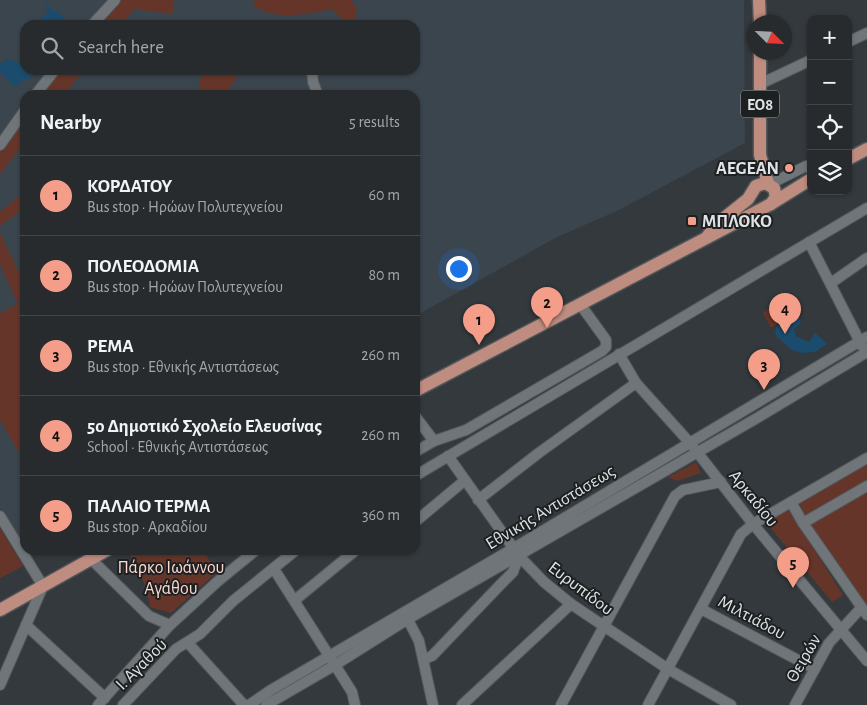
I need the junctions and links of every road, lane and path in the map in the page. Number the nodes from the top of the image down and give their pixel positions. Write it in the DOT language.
graph roads {
  1 [pos="115,0"];
  2 [pos="760,0"];
  3 [pos="760,15"];
  4 [pos="97,20"];
  5 [pos="867,33"];
  6 [pos="852,40"];
  7 [pos="760,60"];
  8 [pos="807,62"];
  9 [pos="51,75"];
  10 [pos="312,75"];
  11 [pos="760,84"];
  12 [pos="39,90"];
  13 [pos="316,90"];
  14 [pos="20,116"];
  15 [pos="4,135"];
  16 [pos="0,145"];
  17 [pos="867,149"];
  18 [pos="760,155"];
  19 [pos="852,157"];
  20 [pos="807,167"];
  21 [pos="807,180"];
  22 [pos="807,182"];
  23 [pos="771,185"];
  24 [pos="753,190"];
  25 [pos="768,205"];
  26 [pos="867,208"];
  27 [pos="707,237"];
  28 [pos="809,242"];
  29 [pos="867,258"];
  30 [pos="831,283"];
  31 [pos="580,304"];
  32 [pos="863,339"];
  33 [pos="867,353"];
  34 [pos="619,354"];
  35 [pos="636,383"];
  36 [pos="420,388"];
  37 [pos="420,423"];
  38 [pos="434,441"];
  39 [pos="690,443"];
  40 [pos="420,449"];
  41 [pos="697,453"];
  42 [pos="448,456"];
  43 [pos="867,458"];
  44 [pos="420,473"];
  45 [pos="464,481"];
  46 [pos="721,482"];
  47 [pos="867,486"];
  48 [pos="478,500"];
  49 [pos="791,502"];
  50 [pos="0,516"];
  51 [pos="420,518"];
  52 [pos="753,524"];
  53 [pos="803,524"];
  54 [pos="20,549"];
  55 [pos="516,552"];
  56 [pos="24,555"];
  57 [pos="98,555"];
  58 [pos="250,555"];
  59 [pos="290,555"];
  60 [pos="350,555"];
  61 [pos="91,559"];
  62 [pos="274,569"];
  63 [pos="43,586"];
  64 [pos="295,600"];
  65 [pos="571,604"];
  66 [pos="701,609"];
  67 [pos="0,610"];
  68 [pos="864,611"];
  69 [pos="406,615"];
  70 [pos="170,624"];
  71 [pos="26,626"];
  72 [pos="604,626"];
  73 [pos="840,628"];
  74 [pos="188,643"];
  75 [pos="424,659"];
  76 [pos="332,660"];
  77 [pos="867,661"];
  78 [pos="668,669"];
  79 [pos="815,669"];
  80 [pos="0,685"];
  81 [pos="102,702"];
  82 [pos="123,705"];
  83 [pos="244,705"];
  84 [pos="249,705"];
  85 [pos="266,705"];
  86 [pos="355,705"];
  87 [pos="434,705"];
  88 [pos="462,705"];
  89 [pos="561,705"];
  90 [pos="648,705"];
  91 [pos="731,705"];
  92 [pos="795,705"];
  1 -- 4 [label="street"];
  2 -- 3 [label="main road"];
  5 -- 6 [label="street"];
  7 -- 11 [label="main road, ΕΟ8"];
  8 -- 11 [label="street"];
  9 -- 12 [label="street"];
  10 -- 13 [label="street"];
  11 -- 18 [label="main road, ΕΟ8"];
  14 -- 15 [label="street"];
  15 -- 16 [label="street"];
  17 -- 19 [label="main road"];
  18 -- 23 [label="main road, ΕΟ8"];
  18 -- 24 [label="main road, ΕΟ8"];
  20 -- 23 [label="street"];
  21 -- 23 [label="main road"];
  22 -- 25 [label="main road"];
  23 -- 24 [label="main road"];
  23 -- 25 [label="main road, ΕΟ8"];
  24 -- 25 [label="main road"];
  24 -- 27 [label="main road"];
  25 -- 27 [label="main road"];
  26 -- 28 [label="street"];
  27 -- 31 [label="main road"];
  28 -- 30 [label="street"];
  28 -- 34 [label="street"];
  29 -- 30 [label="street"];
  30 -- 32 [label="street"];
  31 -- 36 [label="main road"];
  31 -- 38 [label="street"];
  32 -- 33 [label="street"];
  32 -- 39 [label="street, Εθνικής Αντιστάσεως"];
  33 -- 41 [label="street, Εθνικής Αντιστάσεως"];
  34 -- 35 [label="street, Αρκαδίου"];
  34 -- 42 [label="street"];
  35 -- 39 [label="street, Αρκαδίου"];
  35 -- 48 [label="street"];
  37 -- 38 [label="street"];
  38 -- 40 [label="street"];
  39 -- 41 [label="street, Αρκαδίου"];
  39 -- 55 [label="street, Εθνικής Αντιστάσεως"];
  41 -- 46 [label="street, Αρκαδίου"];
  41 -- 55 [label="street, Εθνικής Αντιστάσεως"];
  42 -- 44 [label="street"];
  42 -- 45 [label="street, Ευρυπίδου"];
  43 -- 49 [label="street"];
  45 -- 48 [label="street, Ευρυπίδου"];
  45 -- 51 [label="street"];
  46 -- 52 [label="street, Αρκαδίου"];
  46 -- 72 [label="street"];
  47 -- 53 [label="street"];
  48 -- 55 [label="street, Ευρυπίδου"];
  49 -- 52 [label="street"];
  49 -- 53 [label="street"];
  50 -- 54 [label="street"];
  52 -- 66 [label="street"];
  52 -- 73 [label="street, Αρκαδίου"];
  53 -- 68 [label="street"];
  55 -- 65 [label="street, Ευρυπίδου"];
  55 -- 69 [label="street, Εθνικής Αντιστάσεως"];
  55 -- 75 [label="street"];
  56 -- 63 [label="street"];
  57 -- 61 [label="main road"];
  58 -- 70 [label="street"];
  59 -- 62 [label="street"];
  60 -- 64 [label="street"];
  61 -- 63 [label="main road"];
  61 -- 70 [label="street"];
  62 -- 64 [label="street"];
  62 -- 74 [label="street"];
  63 -- 67 [label="main road"];
  63 -- 71 [label="street"];
  64 -- 76 [label="street"];
  65 -- 72 [label="street, Ευρυπίδου"];
  65 -- 88 [label="street"];
  66 -- 78 [label="street"];
  66 -- 79 [label="street, Μιλτιάδου"];
  68 -- 73 [label="street, Θειρών"];
  69 -- 75 [label="street"];
  69 -- 76 [label="street, Εθνικής Αντιστάσεως"];
  70 -- 81 [label="street"];
  71 -- 80 [label="street"];
  71 -- 81 [label="street"];
  72 -- 78 [label="street, Ευρυπίδου"];
  72 -- 89 [label="street"];
  73 -- 77 [label="street, Αρκαδίου"];
  73 -- 79 [label="street, Θειρών"];
  74 -- 82 [label="street, Ι. Αγαθού"];
  74 -- 83 [label="street, Ι. Αγαθού"];
  75 -- 87 [label="street"];
  76 -- 84 [label="street, Εθνικής Αντιστάσεως"];
  76 -- 85 [label="street, Εθνικής Αντιστάσεως"];
  76 -- 86 [label="street"];
  78 -- 90 [label="street"];
  78 -- 91 [label="street, Ευρυπίδου"];
  79 -- 92 [label="street, Θειρών"];
}
